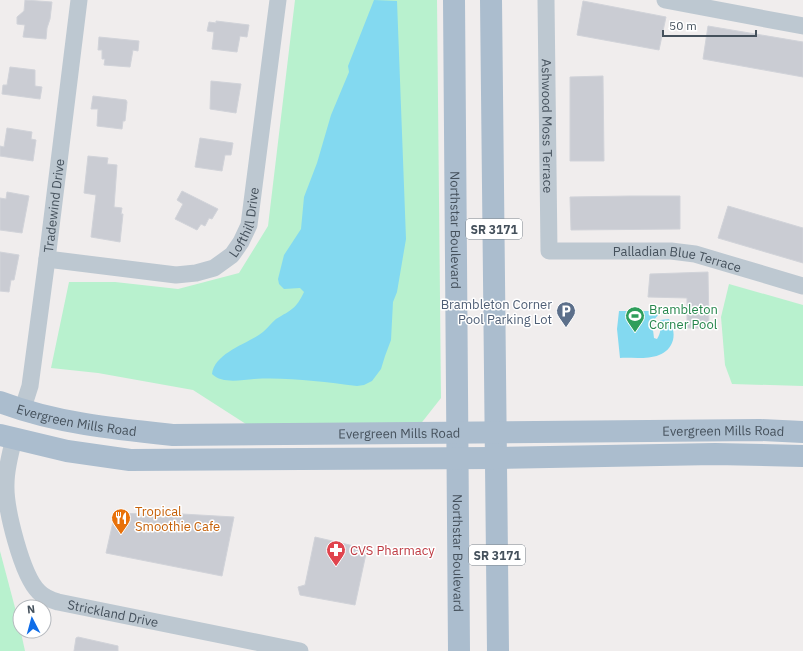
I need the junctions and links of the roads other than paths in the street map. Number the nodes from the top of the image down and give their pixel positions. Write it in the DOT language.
graph roads {
  1 [pos="79,0"];
  2 [pos="278,0"];
  3 [pos="454,0"];
  4 [pos="491,0"];
  5 [pos="546,0"];
  6 [pos="670,0"];
  7 [pos="803,26"];
  8 [pos="549,251"];
  9 [pos="48,259"];
  10 [pos="803,286"];
  11 [pos="0,402"];
  12 [pos="22,411"];
  13 [pos="0,417"];
  14 [pos="803,432"];
  15 [pos="457,434"];
  16 [pos="495,434"];
  17 [pos="173,435"];
  18 [pos="7,437"];
  19 [pos="803,456"];
  20 [pos="457,458"];
  21 [pos="496,458"];
  22 [pos="232,645"];
  23 [pos="300,651"];
  24 [pos="460,651"];
  25 [pos="498,651"];
  1 -- 9 [label="street, Tradewind Drive"];
  2 -- 9 [label="street, Lofthill Drive"];
  3 -- 15 [label="main road, Northstar Boulevard / SR 3171"];
  4 -- 16 [label="main road, SR 3171"];
  5 -- 8 [label="street, Ashwood Moss Terrace"];
  6 -- 7 [label="street"];
  8 -- 10 [label="street, Palladian Blue Terrace"];
  9 -- 12 [label="street, Tradewind Drive"];
  11 -- 12 [label="main road, Evergreen Mills Road"];
  12 -- 13 [label="main road"];
  12 -- 17 [label="main road, Evergreen Mills Road"];
  14 -- 16 [label="main road, Evergreen Mills Road"];
  15 -- 16 [label="main road, Evergreen Mills Road"];
  15 -- 17 [label="main road, Evergreen Mills Road"];
  15 -- 20 [label="main road, Northstar Boulevard / SR 3171"];
  16 -- 21 [label="main road, SR 3171"];
  17 -- 18 [label="main road"];
  18 -- 20 [label="main road, Evergreen Mills Road"];
  18 -- 22 [label="street, Strickland Drive"];
  19 -- 21 [label="main road, Evergreen Mills Road"];
  20 -- 21 [label="main road, Evergreen Mills Road"];
  20 -- 24 [label="main road, Northstar Boulevard / SR 3171"];
  21 -- 25 [label="main road, SR 3171"];
  22 -- 23 [label="street, Strickland Drive"];
}
